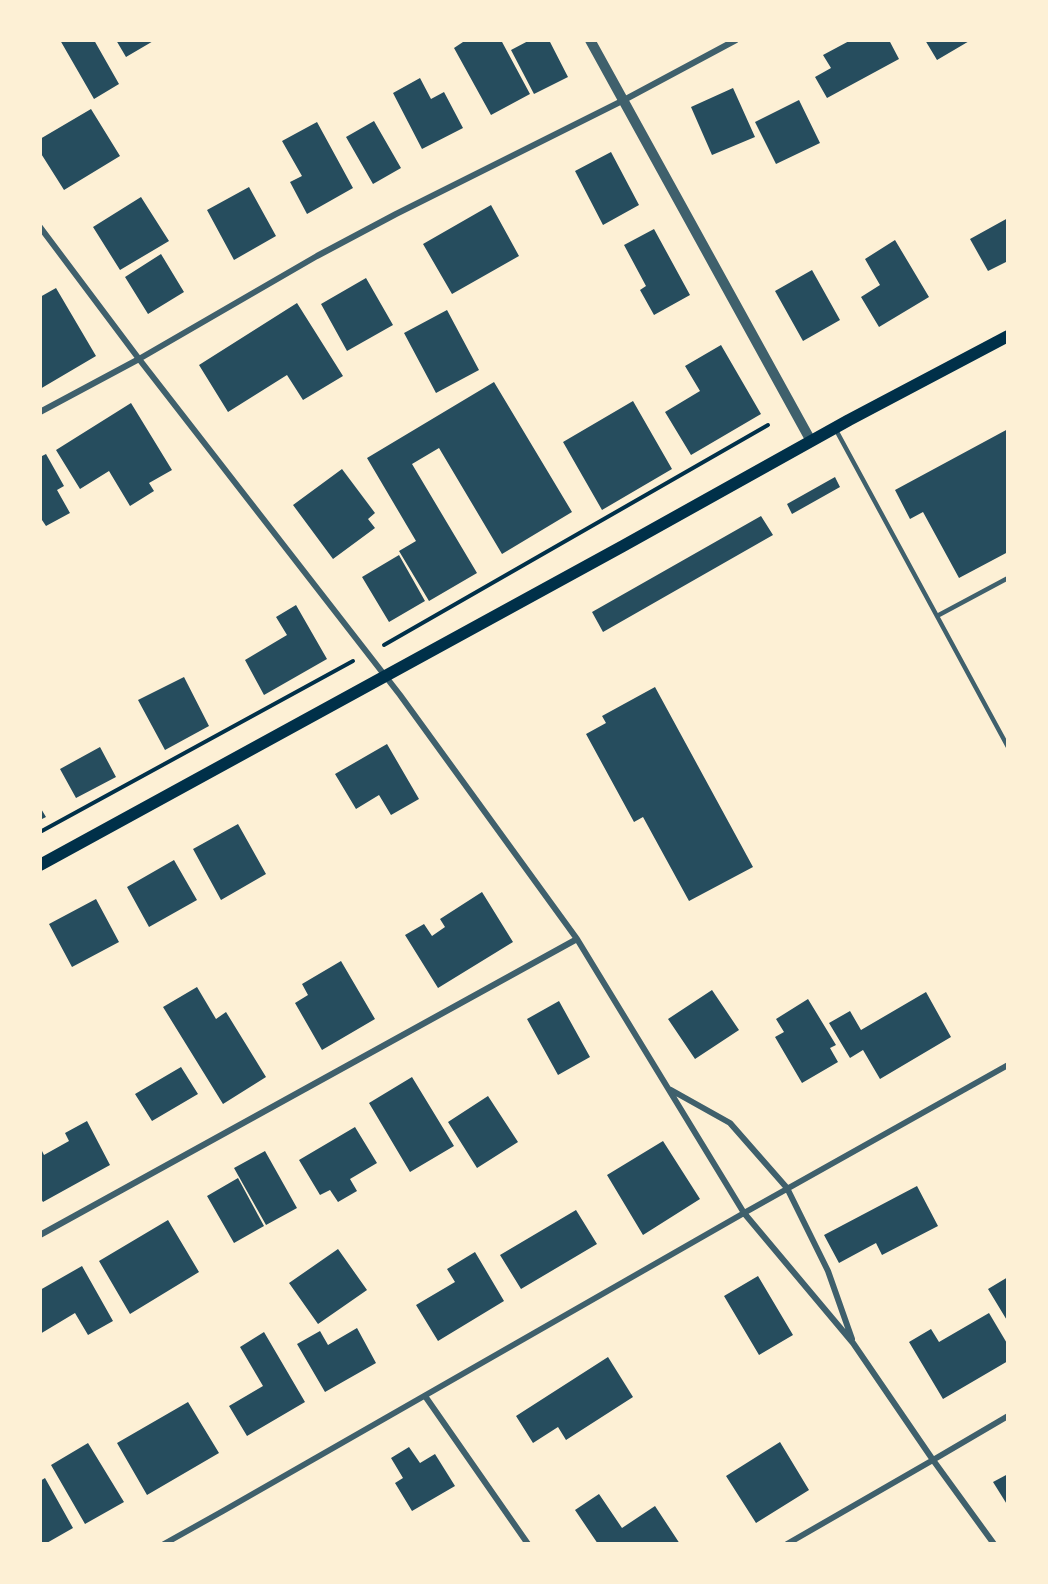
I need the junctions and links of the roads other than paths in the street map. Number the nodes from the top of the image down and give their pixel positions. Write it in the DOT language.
graph roads {
  1 [pos="590,40"];
  2 [pos="736,40"];
  3 [pos="624,100"];
  4 [pos="40,228"];
  5 [pos="1008,336"];
  6 [pos="138,359"];
  7 [pos="40,412"];
  8 [pos="835,428"];
  9 [pos="811,441"];
  10 [pos="1008,578"];
  11 [pos="937,616"];
  12 [pos="387,677"];
  13 [pos="1008,747"];
  14 [pos="40,865"];
  15 [pos="577,939"];
  16 [pos="1008,1065"];
  17 [pos="668,1089"];
  18 [pos="787,1188"];
  19 [pos="744,1213"];
  20 [pos="40,1235"];
  21 [pos="853,1343"];
  22 [pos="425,1396"];
  23 [pos="1008,1416"];
  24 [pos="933,1460"];
  25 [pos="179,1535"];
  26 [pos="164,1544"];
  27 [pos="175,1544"];
  28 [pos="528,1544"];
  29 [pos="787,1544"];
  30 [pos="994,1544"];
  1 -- 3 [label="street"];
  2 -- 3 [label="street"];
  3 -- 6 [label="street"];
  3 -- 9 [label="street"];
  4 -- 6 [label="street"];
  5 -- 8 [label="main road"];
  6 -- 7 [label="street"];
  6 -- 12 [label="street"];
  8 -- 9 [label="main road"];
  8 -- 11 [label="lane"];
  9 -- 12 [label="main road"];
  10 -- 11 [label="lane"];
  11 -- 13 [label="lane"];
  12 -- 14 [label="main road"];
  12 -- 15 [label="street"];
  15 -- 17 [label="street"];
  15 -- 20 [label="street"];
  16 -- 18 [label="street"];
  17 -- 18 [label="street"];
  17 -- 19 [label="street"];
  18 -- 19 [label="street"];
  18 -- 21 [label="street"];
  19 -- 21 [label="street"];
  19 -- 22 [label="street"];
  21 -- 24 [label="street"];
  22 -- 25 [label="street"];
  22 -- 28 [label="street"];
  23 -- 24 [label="street"];
  24 -- 29 [label="street"];
  24 -- 30 [label="street"];
  25 -- 26 [label="street"];
  25 -- 27 [label="street"];
}
